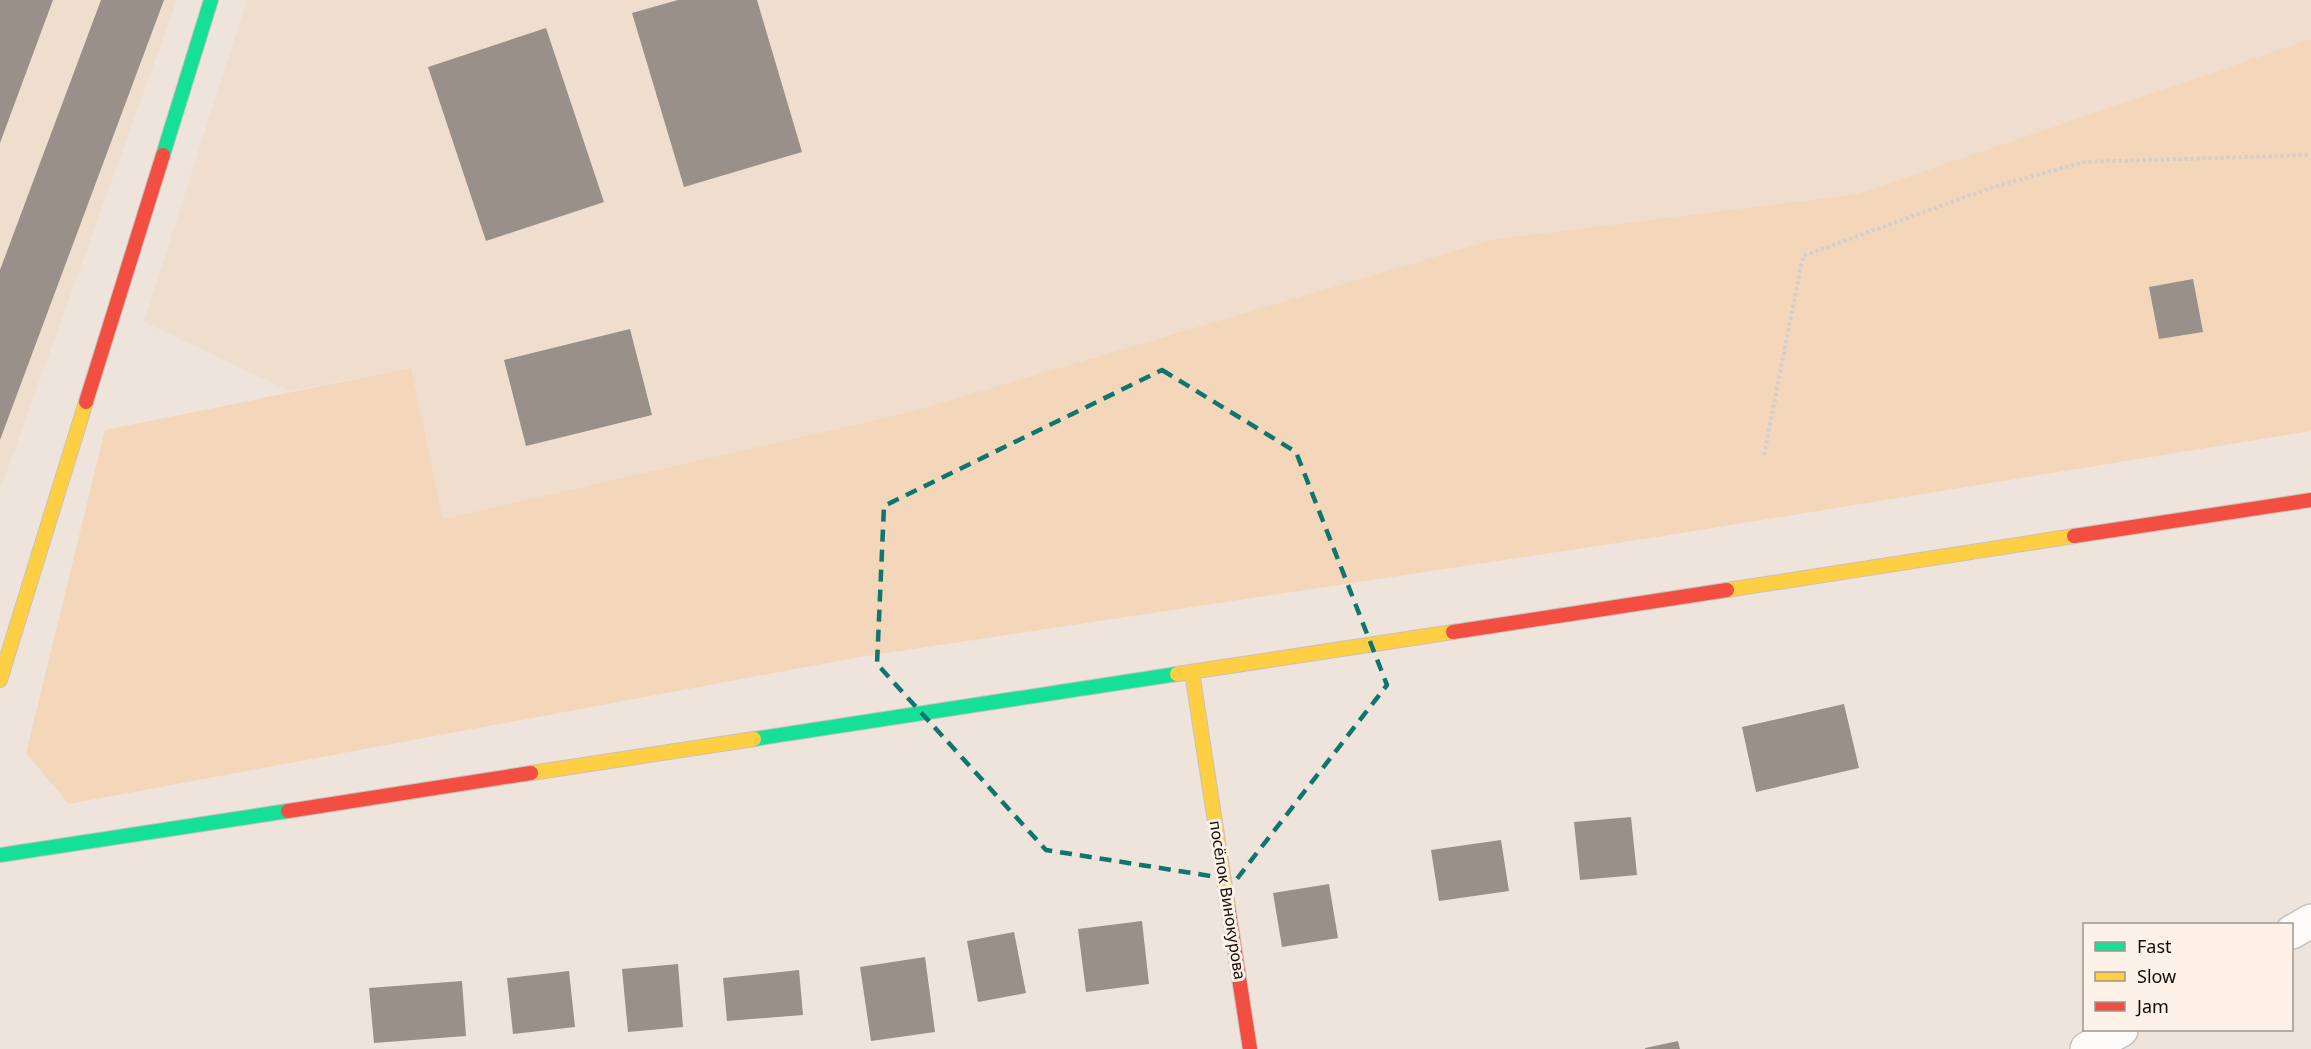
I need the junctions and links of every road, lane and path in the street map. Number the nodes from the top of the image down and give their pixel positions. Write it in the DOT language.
graph roads {
  1 [pos="211,0"];
  2 [pos="2311,155"];
  3 [pos="1764,455"];
  4 [pos="2311,500"];
  5 [pos="1192,672"];
  6 [pos="0,680"];
  7 [pos="0,855"];
  8 [pos="2311,921"];
  9 [pos="2293,931"];
  10 [pos="2118,1031"];
  11 [pos="1251,1049"];
  12 [pos="2087,1049"];
  1 -- 6 [label="main road"];
  2 -- 3 [label="path"];
  4 -- 5 [label="main road"];
  5 -- 7 [label="main road"];
  5 -- 11 [label="main road, посёлок Винокурова"];
  8 -- 9 [label="street"];
  10 -- 12 [label="street"];
}
